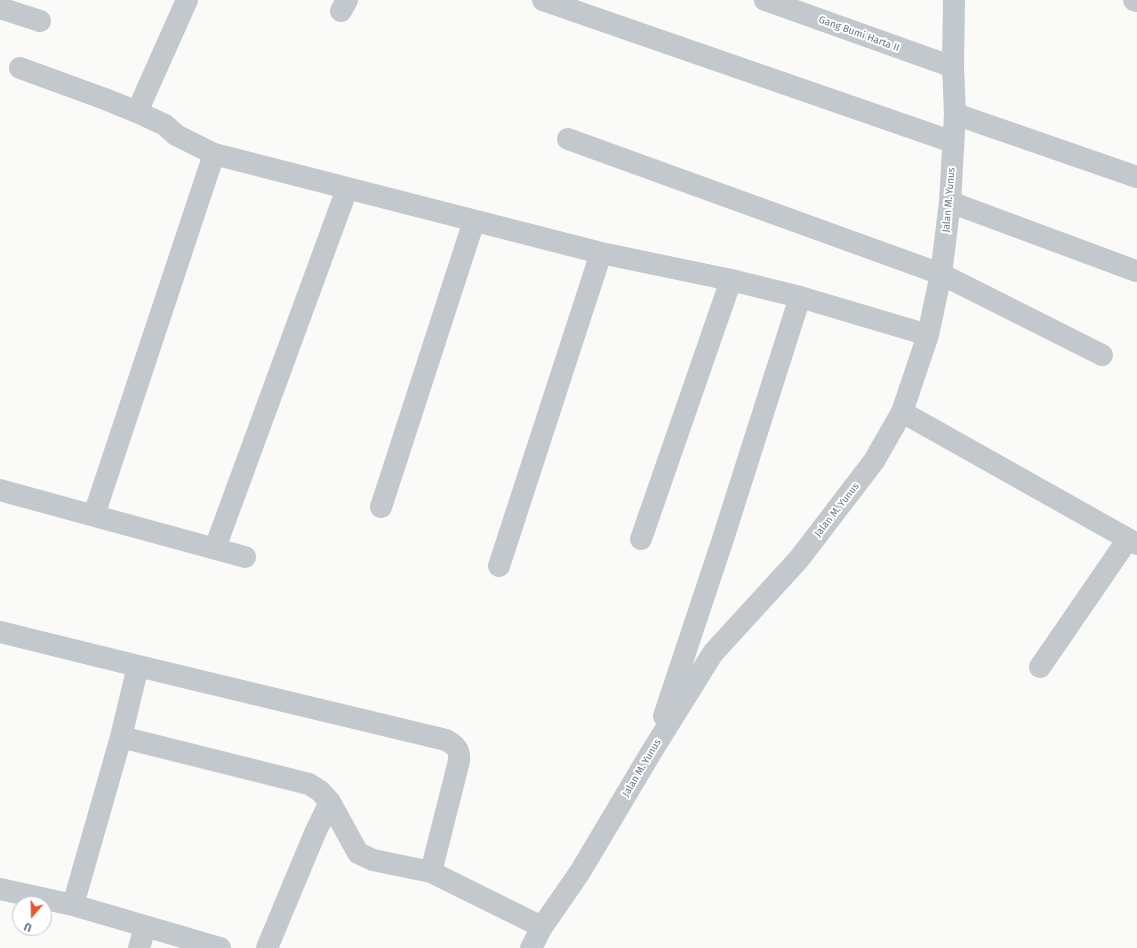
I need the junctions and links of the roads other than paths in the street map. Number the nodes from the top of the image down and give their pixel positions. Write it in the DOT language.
graph roads {
  1 [pos="187,0"];
  2 [pos="543,0"];
  3 [pos="765,0"];
  4 [pos="954,0"];
  5 [pos="1134,0"];
  6 [pos="1137,1"];
  7 [pos="0,8"];
  8 [pos="40,22"];
  9 [pos="954,67"];
  10 [pos="20,68"];
  11 [pos="137,112"];
  12 [pos="955,114"];
  13 [pos="568,139"];
  14 [pos="953,142"];
  15 [pos="214,154"];
  16 [pos="1137,177"];
  17 [pos="347,189"];
  18 [pos="950,202"];
  19 [pos="474,221"];
  20 [pos="601,253"];
  21 [pos="1136,271"];
  22 [pos="941,274"];
  23 [pos="731,280"];
  24 [pos="800,297"];
  25 [pos="928,335"];
  26 [pos="1102,355"];
  27 [pos="902,412"];
  28 [pos="0,490"];
  29 [pos="381,506"];
  30 [pos="94,515"];
  31 [pos="640,539"];
  32 [pos="1132,541"];
  33 [pos="215,548"];
  34 [pos="246,556"];
  35 [pos="499,566"];
  36 [pos="0,632"];
  37 [pos="138,666"];
  38 [pos="1040,667"];
  39 [pos="121,737"];
  40 [pos="652,751"];
  41 [pos="330,802"];
  42 [pos="431,872"];
  43 [pos="0,889"];
  44 [pos="73,905"];
  45 [pos="145,927"];
  46 [pos="542,927"];
  47 [pos="139,948"];
  48 [pos="220,948"];
  49 [pos="267,948"];
  50 [pos="531,948"];
  1 -- 11 [label="street"];
  2 -- 14 [label="street"];
  3 -- 9 [label="street, Gang Bumi Harta II"];
  4 -- 9 [label="street, Jalan M. Yunus"];
  5 -- 6 [label="street"];
  7 -- 8 [label="street"];
  9 -- 12 [label="street, Jalan M. Yunus"];
  10 -- 11 [label="street"];
  11 -- 15 [label="street"];
  12 -- 14 [label="street, Jalan M. Yunus"];
  12 -- 16 [label="street"];
  13 -- 22 [label="street"];
  14 -- 18 [label="street, Jalan M. Yunus"];
  15 -- 17 [label="street"];
  15 -- 30 [label="street"];
  17 -- 19 [label="street"];
  17 -- 33 [label="street"];
  18 -- 21 [label="street"];
  18 -- 22 [label="street, Jalan M. Yunus"];
  19 -- 20 [label="street"];
  19 -- 29 [label="street"];
  20 -- 23 [label="street"];
  20 -- 35 [label="street"];
  22 -- 25 [label="street, Jalan M. Yunus"];
  22 -- 26 [label="street"];
  23 -- 24 [label="street"];
  23 -- 31 [label="street"];
  24 -- 25 [label="street"];
  24 -- 40 [label="street"];
  25 -- 27 [label="street, Jalan M. Yunus"];
  27 -- 32 [label="street"];
  27 -- 40 [label="street, Jalan M. Yunus"];
  28 -- 30 [label="street"];
  30 -- 33 [label="street"];
  32 -- 38 [label="street"];
  33 -- 34 [label="street"];
  36 -- 37 [label="street"];
  37 -- 39 [label="street"];
  37 -- 42 [label="street"];
  39 -- 41 [label="street"];
  39 -- 44 [label="street"];
  40 -- 46 [label="street, Jalan M. Yunus"];
  41 -- 42 [label="street"];
  41 -- 49 [label="street"];
  42 -- 46 [label="street"];
  43 -- 44 [label="street"];
  44 -- 45 [label="street"];
  45 -- 47 [label="street"];
  45 -- 48 [label="street"];
  46 -- 50 [label="street, Jalan M. Yunus"];
}
